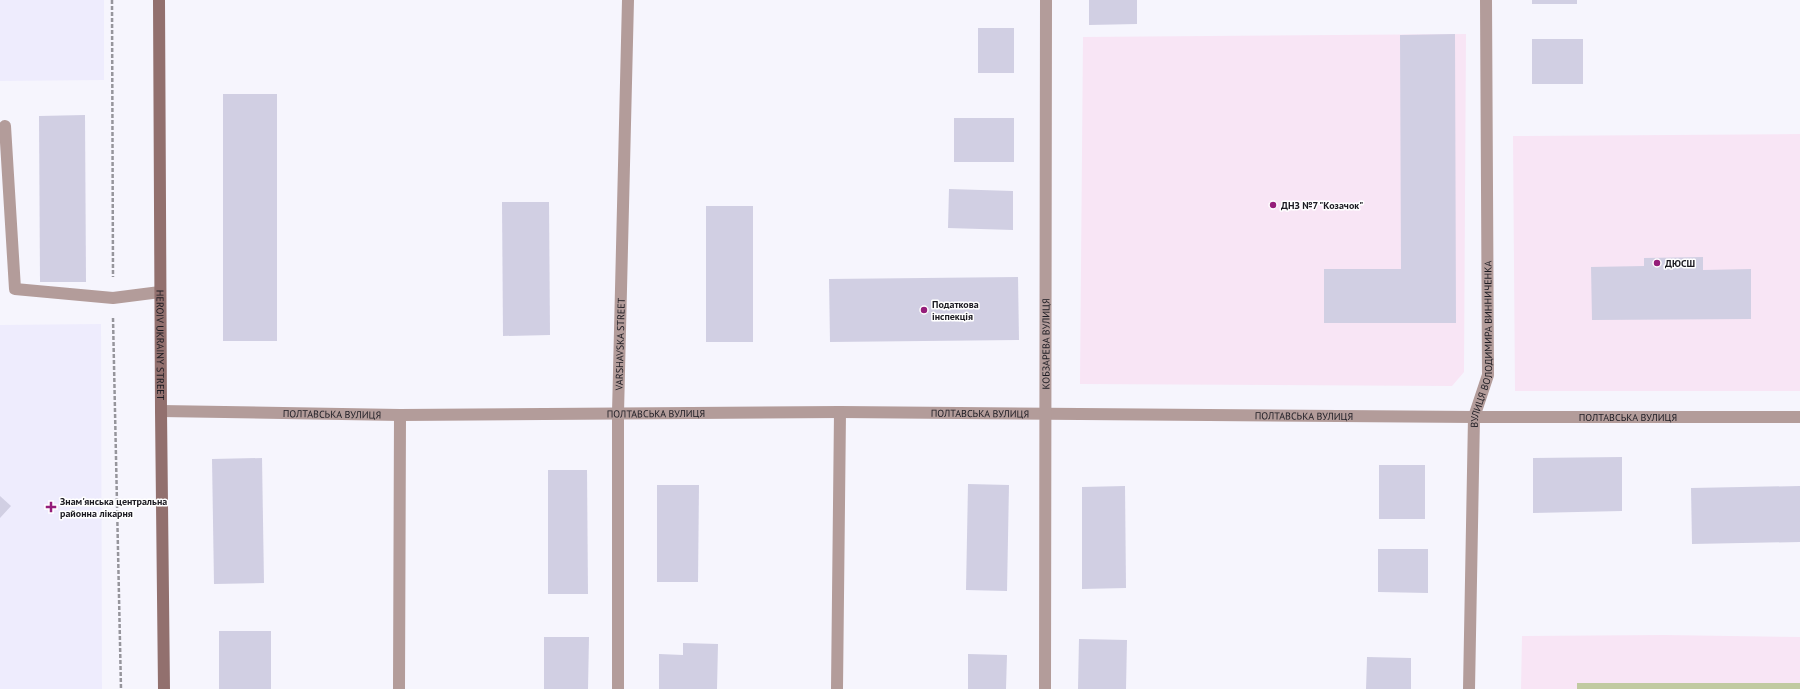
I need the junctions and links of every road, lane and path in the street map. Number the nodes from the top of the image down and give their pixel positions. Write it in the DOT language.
graph roads {
  1 [pos="112,0"];
  2 [pos="159,0"];
  3 [pos="628,0"];
  4 [pos="1046,0"];
  5 [pos="1486,0"];
  6 [pos="5,126"];
  7 [pos="160,292"];
  8 [pos="113,298"];
  9 [pos="161,411"];
  10 [pos="618,412"];
  11 [pos="840,412"];
  12 [pos="1046,413"];
  13 [pos="400,415"];
  14 [pos="1474,417"];
  15 [pos="1800,417"];
  16 [pos="121,689"];
  17 [pos="164,689"];
  18 [pos="399,689"];
  19 [pos="618,689"];
  20 [pos="837,689"];
  21 [pos="1045,689"];
  22 [pos="1469,689"];
  1 -- 8 [label="path"];
  2 -- 7 [label="street, HEROIV UKRAINY STREET"];
  3 -- 10 [label="street, VARSHAVSKA STREET"];
  4 -- 12 [label="street, КОБЗАРЕВА ВУЛИЦЯ"];
  5 -- 14 [label="street, ВУЛИЦЯ ВОЛОДИМИРА ВИННИЧЕНКА"];
  6 -- 8 [label="street"];
  7 -- 8 [label="street"];
  7 -- 9 [label="street, HEROIV UKRAINY STREET"];
  8 -- 16 [label="path"];
  9 -- 13 [label="street, ПОЛТАВСЬКА ВУЛИЦЯ"];
  9 -- 17 [label="street, HEROIV UKRAINY STREET"];
  10 -- 11 [label="street, ПОЛТАВСЬКА ВУЛИЦЯ"];
  10 -- 13 [label="street, ПОЛТАВСЬКА ВУЛИЦЯ"];
  10 -- 19 [label="street, VARSHAVSKA STREET"];
  11 -- 12 [label="street, ПОЛТАВСЬКА ВУЛИЦЯ"];
  11 -- 20 [label="street"];
  12 -- 14 [label="street, ПОЛТАВСЬКА ВУЛИЦЯ"];
  12 -- 21 [label="street, КОБЗАРЕВА ВУЛИЦЯ"];
  13 -- 18 [label="street"];
  14 -- 15 [label="street, ПОЛТАВСЬКА ВУЛИЦЯ"];
  14 -- 22 [label="street, ВУЛИЦЯ ВОЛОДИМИРА ВИННИЧЕНКА"];
}
